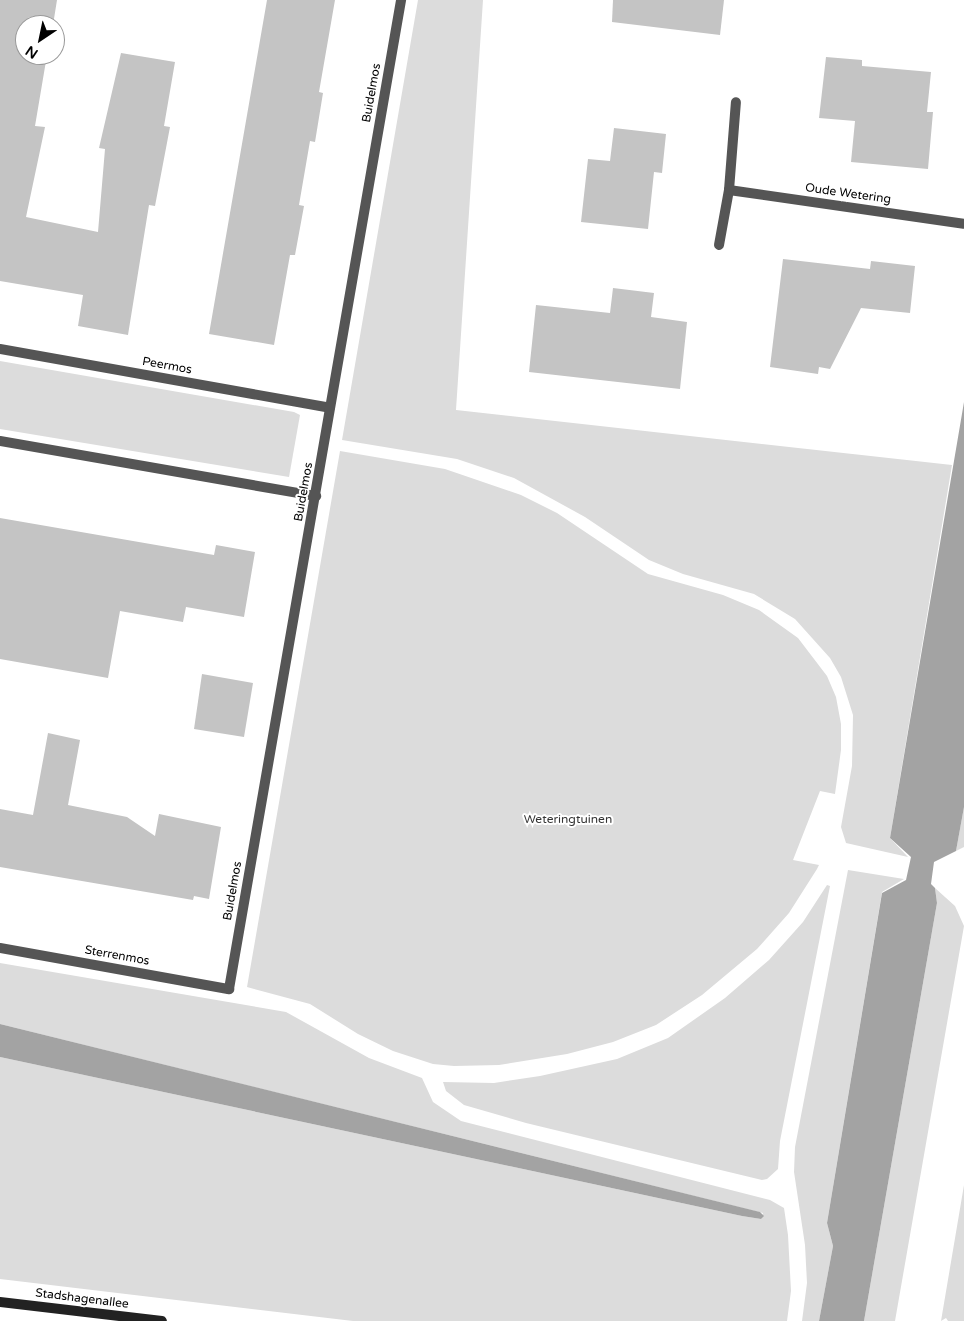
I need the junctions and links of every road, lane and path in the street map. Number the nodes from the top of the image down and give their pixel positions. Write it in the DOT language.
graph roads {
  1 [pos="401,0"];
  2 [pos="736,102"];
  3 [pos="729,190"];
  4 [pos="964,224"];
  5 [pos="719,245"];
  6 [pos="0,349"];
  7 [pos="330,408"];
  8 [pos="0,441"];
  9 [pos="316,496"];
  10 [pos="0,948"];
  11 [pos="229,989"];
  12 [pos="0,1302"];
  13 [pos="162,1321"];
  1 -- 7 [label="street, Buidelmos"];
  2 -- 3 [label="street"];
  3 -- 4 [label="street, Oude Wetering"];
  3 -- 5 [label="street"];
  6 -- 7 [label="street, Peermos"];
  7 -- 9 [label="street, Buidelmos"];
  8 -- 9 [label="street"];
  9 -- 11 [label="street, Buidelmos"];
  10 -- 11 [label="street, Sterrenmos"];
  12 -- 13 [label="main road, Stadshagenallee"];
}
